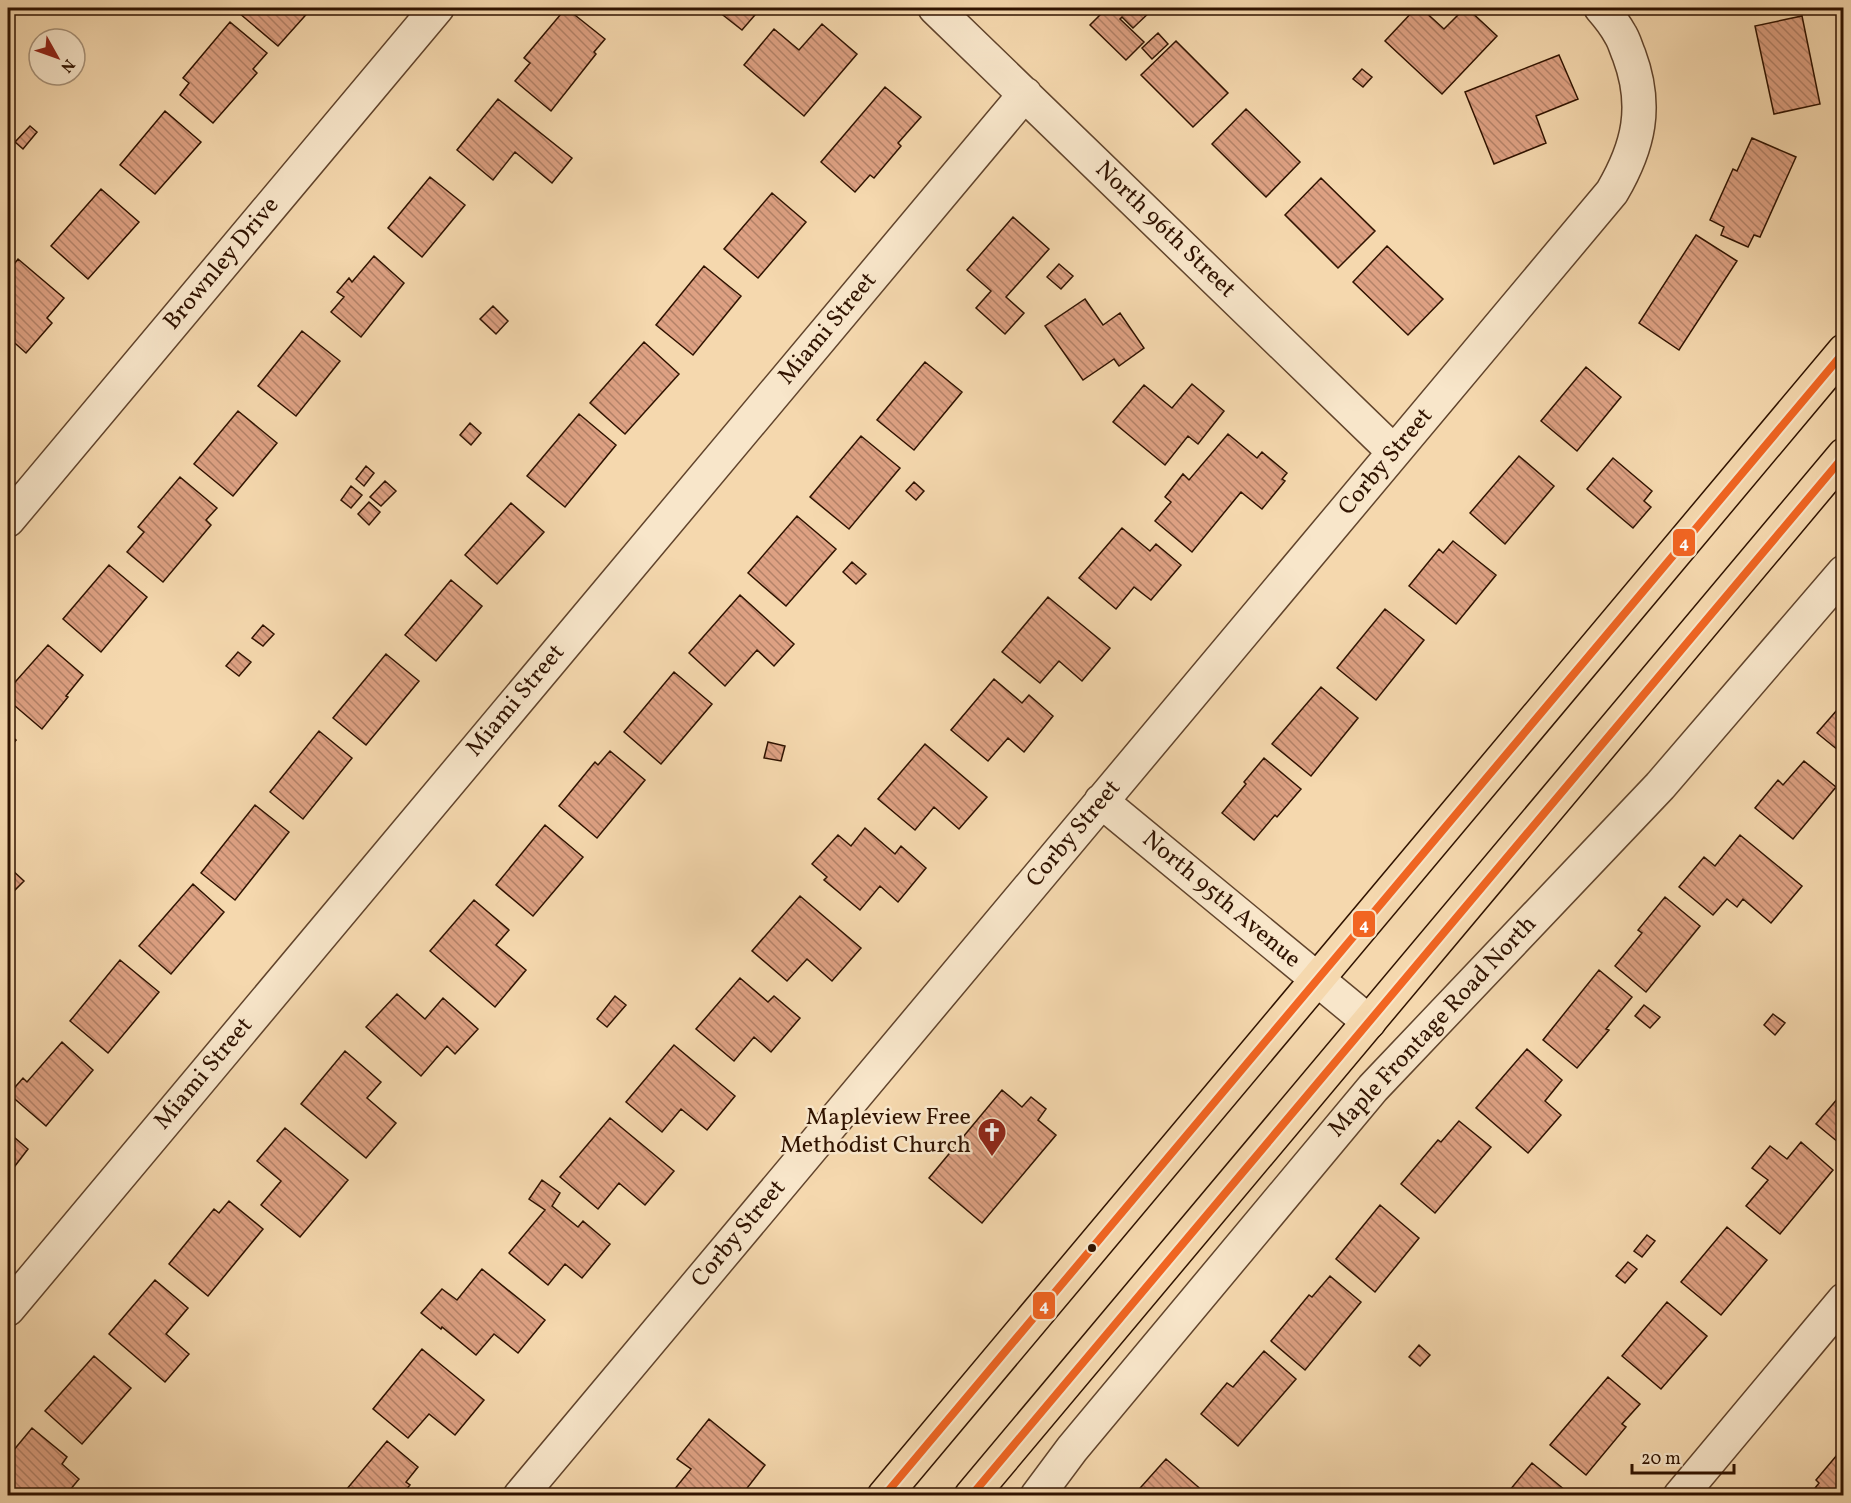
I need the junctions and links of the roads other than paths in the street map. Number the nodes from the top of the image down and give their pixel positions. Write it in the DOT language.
graph roads {
  1 [pos="437,8"];
  2 [pos="935,8"];
  3 [pos="1601,8"];
  4 [pos="1025,94"];
  5 [pos="1844,351"];
  6 [pos="1394,452"];
  7 [pos="1844,455"];
  8 [pos="8,520"];
  9 [pos="1844,572"];
  10 [pos="1101,801"];
  11 [pos="1318,980"];
  12 [pos="1369,1022"];
  13 [pos="1844,1300"];
  14 [pos="8,1309"];
  15 [pos="520,1496"];
  16 [pos="884,1496"];
  17 [pos="971,1496"];
  18 [pos="1037,1496"];
  19 [pos="1680,1496"];
  1 -- 8 [label="street, Brownley Drive"];
  2 -- 4 [label="street, North 96th Street"];
  3 -- 6 [label="street, Corby Street"];
  4 -- 6 [label="street, North 96th Street"];
  4 -- 14 [label="street, Miami Street"];
  5 -- 11 [label="main road"];
  6 -- 10 [label="street, Corby Street"];
  7 -- 12 [label="main road"];
  9 -- 18 [label="street, Maple Frontage Road North"];
  10 -- 11 [label="street, North 95th Avenue"];
  10 -- 15 [label="street, Corby Street"];
  11 -- 12 [label="street, North 95th Avenue"];
  11 -- 16 [label="main road"];
  12 -- 17 [label="main road"];
  13 -- 19 [label="street"];
}
